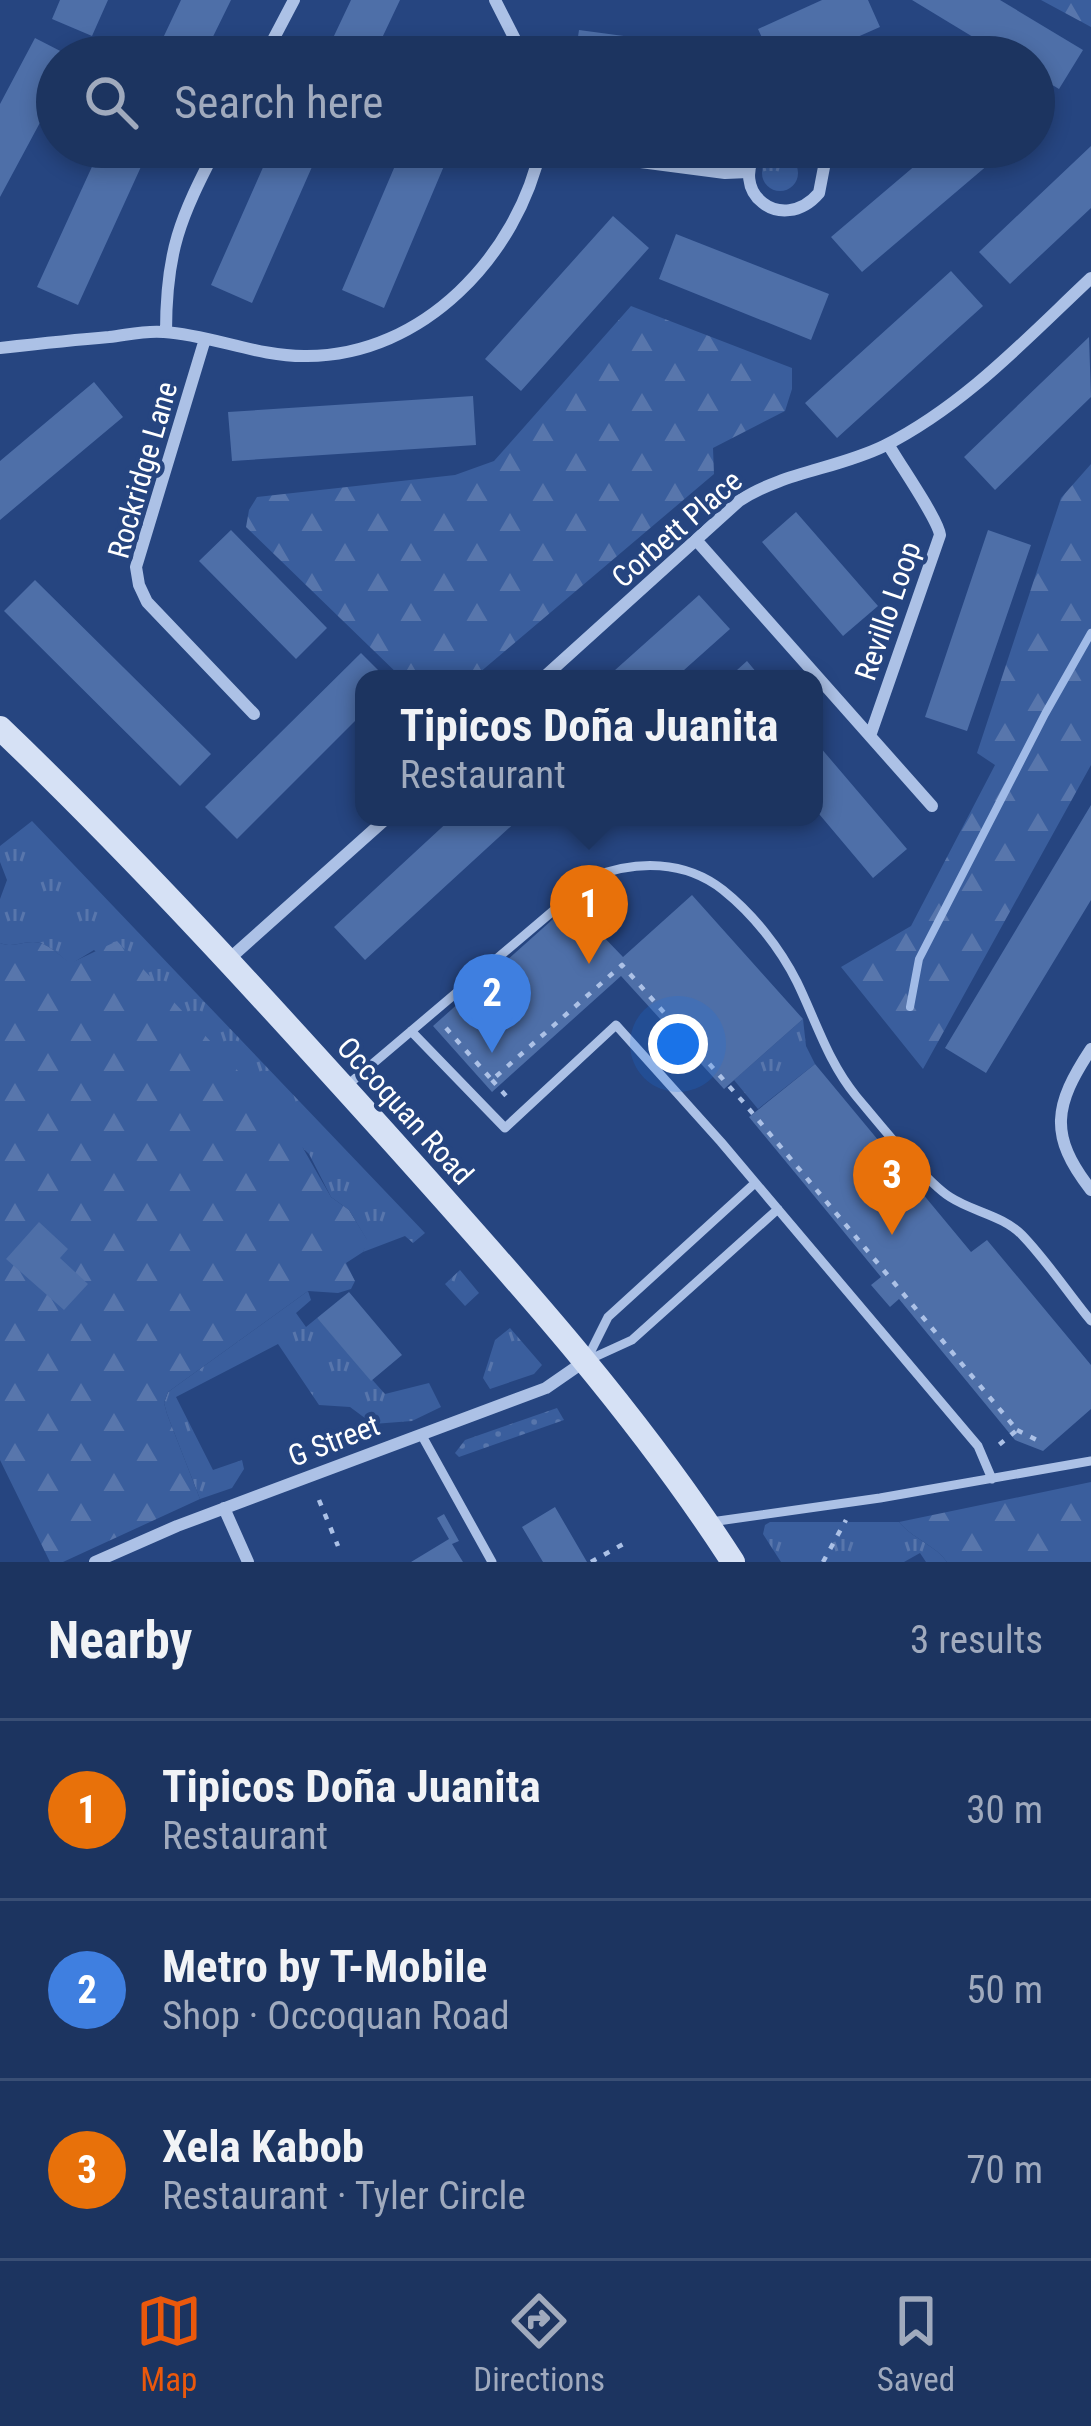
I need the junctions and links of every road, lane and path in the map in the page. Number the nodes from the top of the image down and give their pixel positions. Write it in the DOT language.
graph roads {
  1 [pos="294,0"];
  2 [pos="495,0"];
  3 [pos="275,36"];
  4 [pos="513,36"];
  5 [pos="206,168"];
  6 [pos="536,168"];
  7 [pos="688,168"];
  8 [pos="750,168"];
  9 [pos="824,168"];
  10 [pos="748,172"];
  11 [pos="1091,278"];
  12 [pos="166,332"];
  13 [pos="205,339"];
  14 [pos="0,348"];
  15 [pos="889,444"];
  16 [pos="697,541"];
  17 [pos="552,670"];
  18 [pos="811,670"];
  19 [pos="823,683"];
  20 [pos="254,714"];
  21 [pos="0,728"];
  22 [pos="870,736"];
  23 [pos="932,806"];
  24 [pos="378,826"];
  25 [pos="227,960"];
  26 [pos="411,1031"];
  27 [pos="1091,1049"];
  28 [pos="492,1080"];
  29 [pos="344,1088"];
  30 [pos="520,1114"];
  31 [pos="755,1183"];
  32 [pos="1091,1190"];
  33 [pos="778,1209"];
  34 [pos="1091,1321"];
  35 [pos="586,1360"];
  36 [pos="1017,1430"];
  37 [pos="421,1434"];
  38 [pos="1043,1443"];
  39 [pos="1091,1461"];
  40 [pos="992,1479"];
  41 [pos="319,1500"];
  42 [pos="847,1503"];
  43 [pos="224,1508"];
  44 [pos="707,1522"];
  45 [pos="625,1543"];
  46 [pos="338,1546"];
  47 [pos="95,1562"];
  48 [pos="248,1562"];
  49 [pos="492,1562"];
  50 [pos="591,1562"];
  51 [pos="733,1562"];
  52 [pos="823,1562"];
  1 -- 3 [label="street"];
  2 -- 4 [label="street"];
  5 -- 12 [label="street"];
  6 -- 13 [label="street"];
  7 -- 10 [label="street"];
  8 -- 10 [label="street"];
  9 -- 10 [label="street"];
  11 -- 15 [label="street, Corbett Place"];
  12 -- 13 [label="street"];
  12 -- 14 [label="street"];
  13 -- 20 [label="street, Rockridge Lane"];
  15 -- 16 [label="street, Corbett Place"];
  15 -- 22 [label="street, Revillo Loop"];
  16 -- 17 [label="street, Corbett Place"];
  16 -- 18 [label="street, Revillo Loop"];
  19 -- 22 [label="street, Revillo Loop"];
  21 -- 25 [label="main road, Occoquan Road"];
  22 -- 23 [label="street, Revillo Loop"];
  24 -- 25 [label="street"];
  25 -- 29 [label="main road, Occoquan Road"];
  26 -- 29 [label="lane"];
  26 -- 30 [label="lane"];
  26 -- 34 [label="lane"];
  27 -- 32 [label="street"];
  28 -- 30 [label="path"];
  29 -- 35 [label="main road, Occoquan Road"];
  30 -- 31 [label="lane"];
  31 -- 33 [label="lane"];
  31 -- 35 [label="lane"];
  33 -- 35 [label="lane"];
  33 -- 40 [label="lane"];
  35 -- 37 [label="street, G Street"];
  35 -- 44 [label="main road, Occoquan Road"];
  36 -- 38 [label="path"];
  37 -- 43 [label="street, G Street"];
  37 -- 49 [label="lane"];
  39 -- 40 [label="lane"];
  40 -- 42 [label="lane"];
  41 -- 46 [label="path"];
  42 -- 44 [label="lane"];
  42 -- 52 [label="path"];
  43 -- 47 [label="street, G Street"];
  43 -- 48 [label="street"];
  44 -- 51 [label="main road, Occoquan Road"];
  45 -- 50 [label="path"];
}
